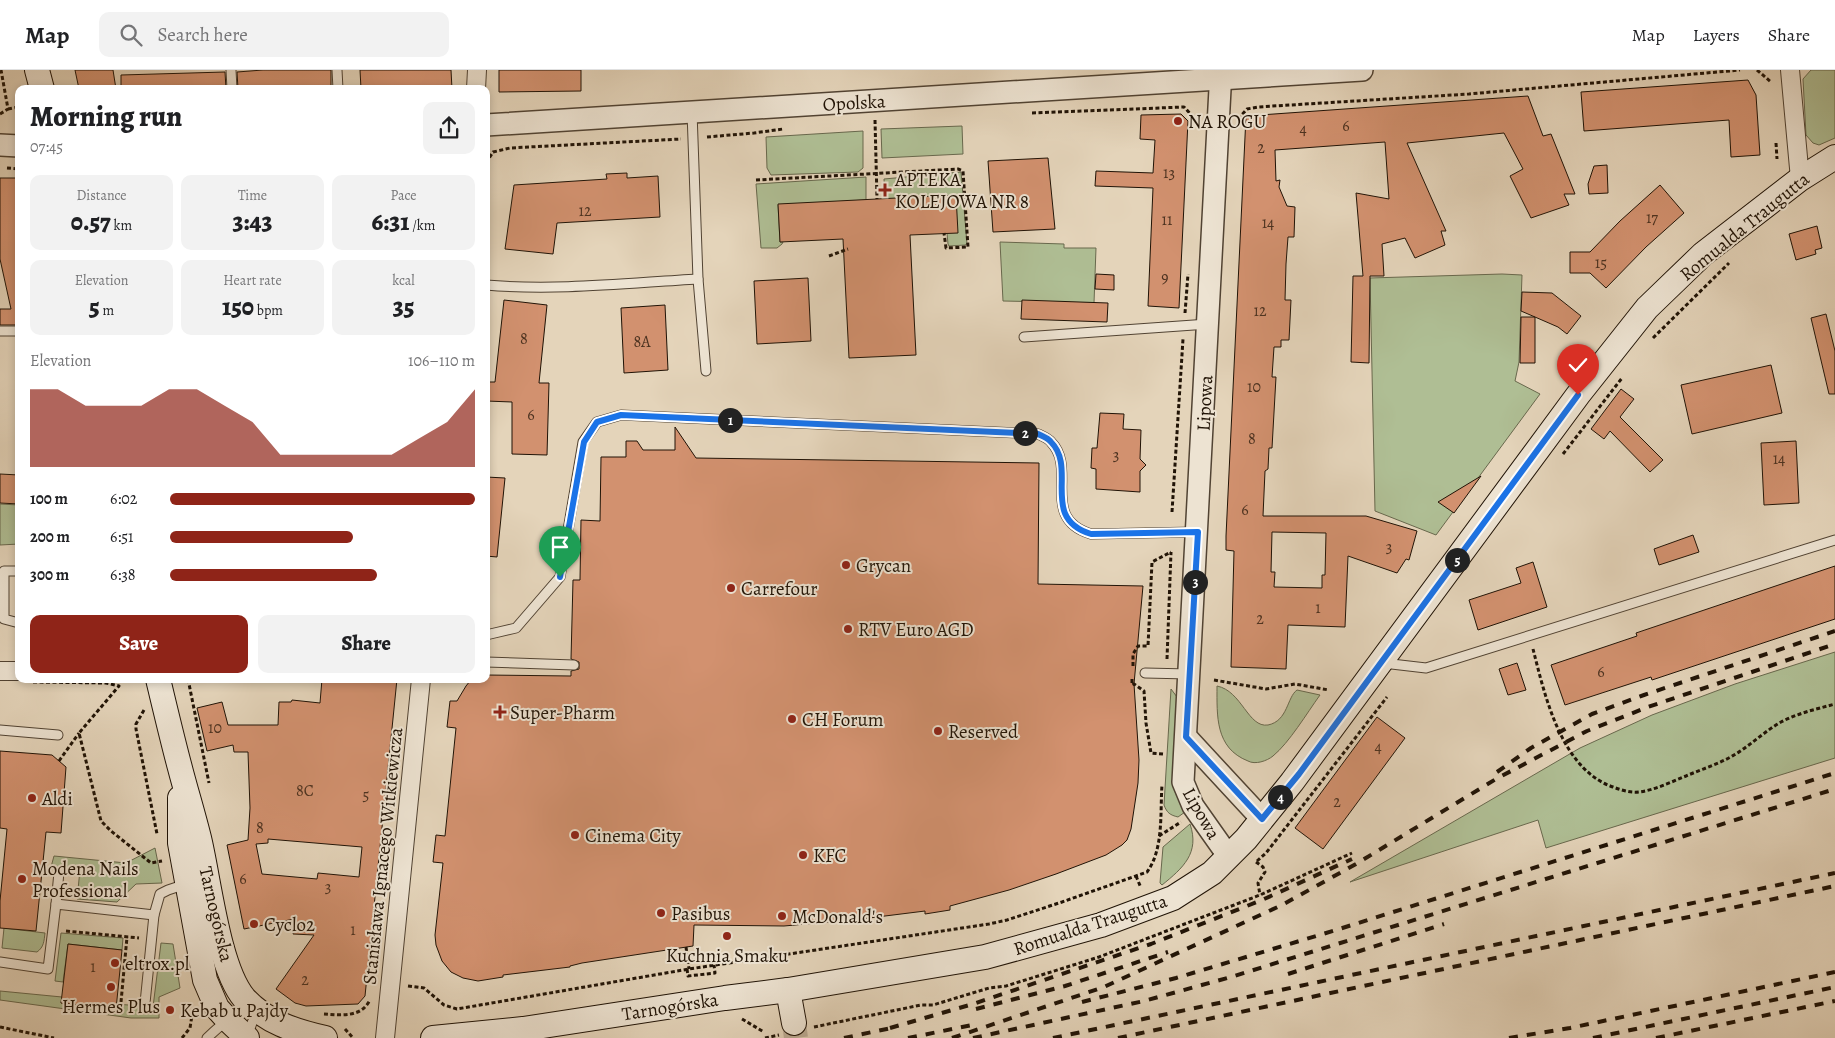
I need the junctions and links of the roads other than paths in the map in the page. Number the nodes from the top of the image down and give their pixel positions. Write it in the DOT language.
graph roads {
  1 [pos="38,70"];
  2 [pos="232,70"];
  3 [pos="337,70"];
  4 [pos="477,70"];
  5 [pos="1362,70"];
  6 [pos="1790,70"];
  7 [pos="1221,75"];
  8 [pos="41,85"];
  9 [pos="232,85"];
  10 [pos="338,85"];
  11 [pos="476,85"];
  12 [pos="692,112"];
  13 [pos="490,124"];
  14 [pos="0,145"];
  15 [pos="15,146"];
  16 [pos="1835,157"];
  17 [pos="1800,179"];
  18 [pos="698,279"];
  19 [pos="490,284"];
  20 [pos="1208,324"];
  21 [pos="0,331"];
  22 [pos="15,331"];
  23 [pos="1024,337"];
  24 [pos="706,371"];
  25 [pos="1198,532"];
  26 [pos="1835,540"];
  27 [pos="2,571"];
  28 [pos="15,571"];
  29 [pos="2,619"];
  30 [pos="15,622"];
  31 [pos="490,634"];
  32 [pos="490,662"];
  33 [pos="1381,662"];
  34 [pos="574,665"];
  35 [pos="0,671"];
  36 [pos="1145,673"];
  37 [pos="15,674"];
  38 [pos="1189,674"];
  39 [pos="159,683"];
  40 [pos="421,683"];
  41 [pos="0,730"];
  42 [pos="58,735"];
  43 [pos="1186,737"];
  44 [pos="180,769"];
  45 [pos="1262,819"];
  46 [pos="1229,857"];
  47 [pos="59,872"];
  48 [pos="186,884"];
  49 [pos="56,904"];
  50 [pos="154,914"];
  51 [pos="0,962"];
  52 [pos="788,990"];
  53 [pos="145,1003"];
  54 [pos="256,1010"];
  55 [pos="227,1019"];
  56 [pos="794,1023"];
  57 [pos="207,1038"];
  58 [pos="246,1038"];
  59 [pos="324,1038"];
  60 [pos="384,1038"];
  61 [pos="432,1038"];
  1 -- 8 [label="main road"];
  2 -- 9 [label="lane"];
  3 -- 10 [label="lane"];
  4 -- 11 [label="street"];
  5 -- 7 [label="street, Opolska"];
  6 -- 17 [label="street"];
  7 -- 12 [label="street, Opolska"];
  7 -- 20 [label="street, Lipowa"];
  12 -- 13 [label="street, Opolska"];
  12 -- 18 [label="lane"];
  14 -- 15 [label="street"];
  16 -- 17 [label="main road, Romualda Traugutta"];
  17 -- 33 [label="main road, Romualda Traugutta"];
  18 -- 19 [label="lane"];
  18 -- 24 [label="lane"];
  20 -- 23 [label="lane"];
  20 -- 25 [label="street, Lipowa"];
  21 -- 22 [label="lane"];
  25 -- 31 [label="lane"];
  25 -- 38 [label="street, Lipowa"];
  26 -- 33 [label="lane"];
  27 -- 28 [label="lane"];
  27 -- 29 [label="lane"];
  29 -- 30 [label="lane"];
  32 -- 34 [label="lane"];
  33 -- 45 [label="main road, Romualda Traugutta"];
  35 -- 37 [label="street"];
  36 -- 38 [label="lane"];
  38 -- 43 [label="street, Lipowa"];
  39 -- 44 [label="main road, Tarnogórska"];
  40 -- 60 [label="street, Stanisława Ignacego Witkiewicza"];
  41 -- 42 [label="lane"];
  43 -- 45 [label="street, Lipowa"];
  43 -- 46 [label="street, Lipowa"];
  44 -- 48 [label="main road, Tarnogórska"];
  44 -- 54 [label="main road, Tarnogórska"];
  45 -- 46 [label="main road, Romualda Traugutta"];
  46 -- 52 [label="main road, Romualda Traugutta"];
  47 -- 49 [label="lane"];
  48 -- 50 [label="lane"];
  48 -- 55 [label="main road, Tarnogórska"];
  49 -- 50 [label="lane"];
  49 -- 51 [label="lane"];
  50 -- 53 [label="lane"];
  52 -- 56 [label="main road"];
  52 -- 61 [label="main road, Tarnogórska"];
  54 -- 55 [label="lane"];
  54 -- 58 [label="lane"];
  54 -- 59 [label="main road, Tarnogórska"];
  55 -- 57 [label="lane"];
  55 -- 58 [label="main road, Tarnogórska"];
}
